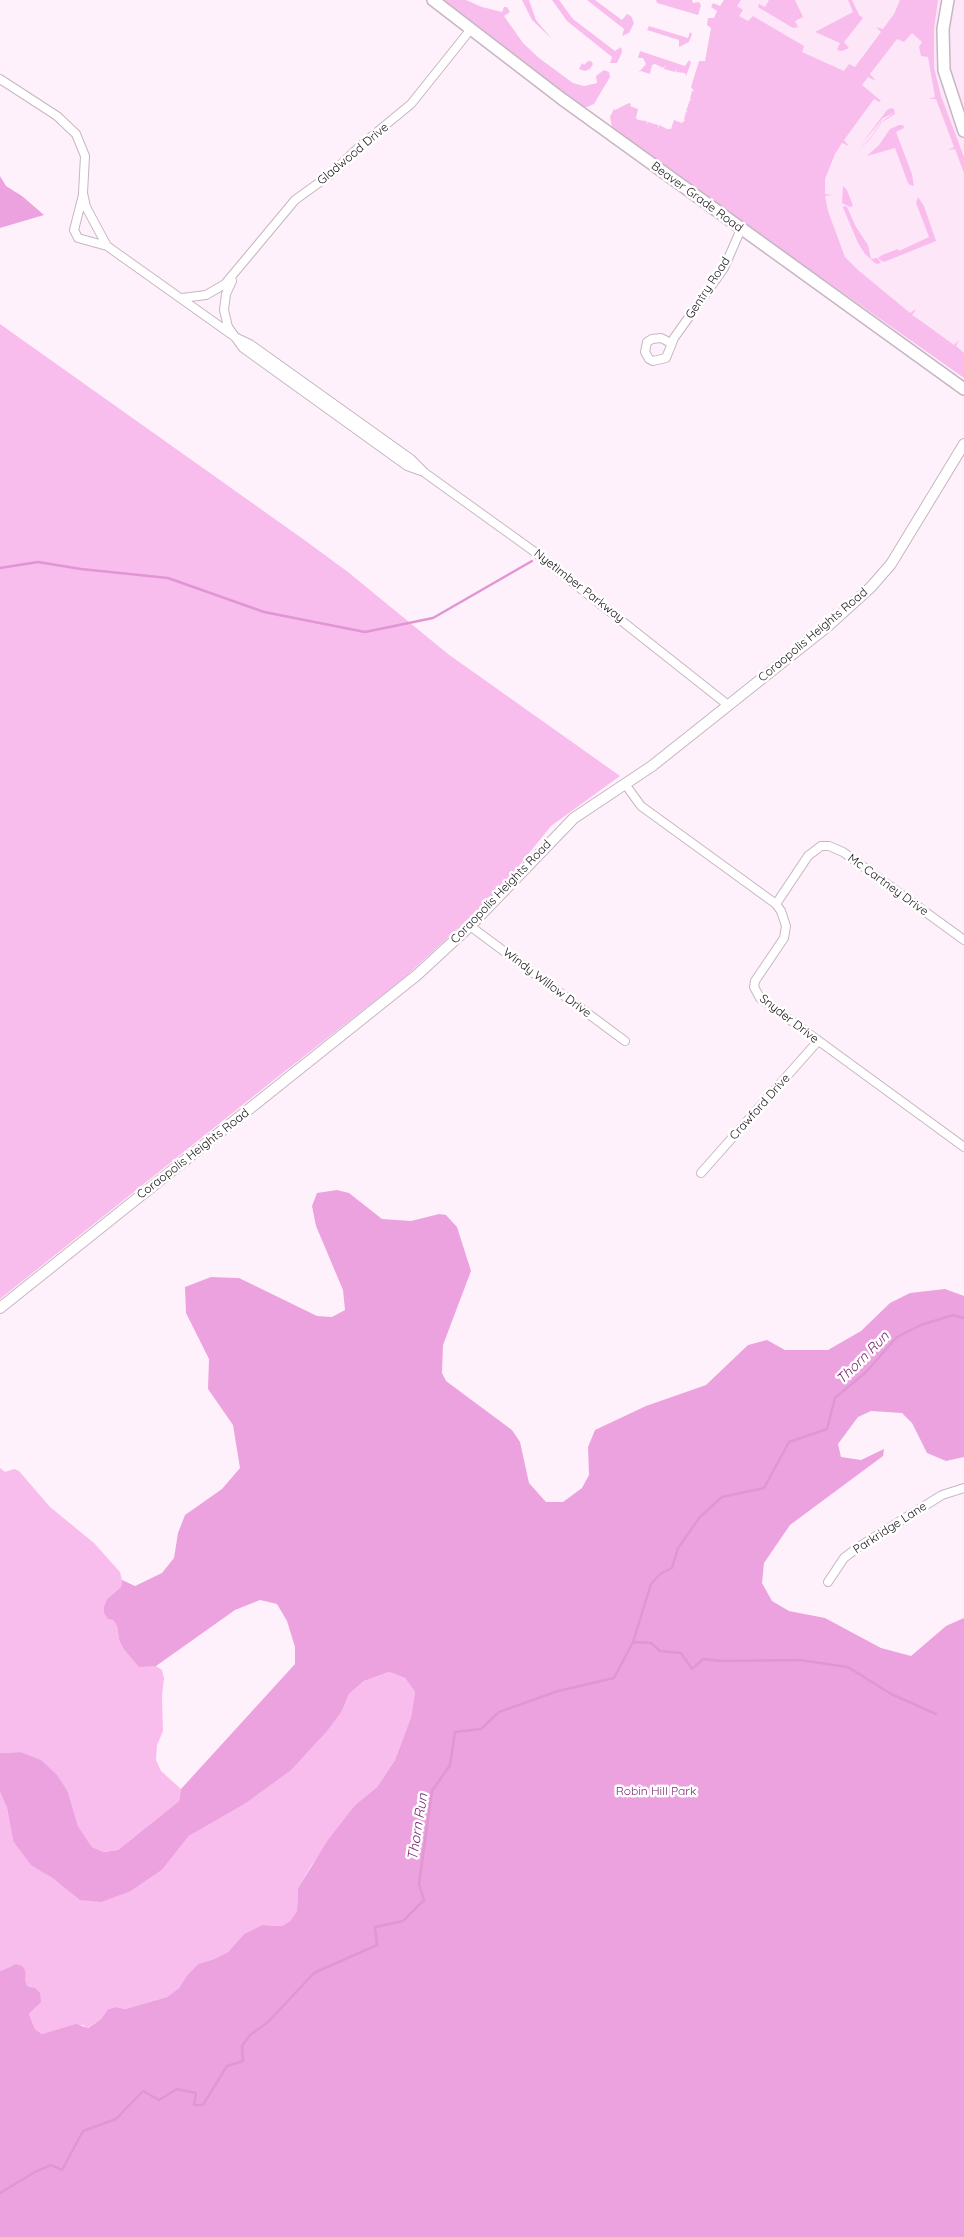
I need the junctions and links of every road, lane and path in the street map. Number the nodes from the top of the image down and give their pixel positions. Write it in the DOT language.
graph roads {
  1 [pos="433,0"];
  2 [pos="948,0"];
  3 [pos="470,29"];
  4 [pos="0,79"];
  5 [pos="964,131"];
  6 [pos="83,193"];
  7 [pos="741,229"];
  8 [pos="107,246"];
  9 [pos="234,276"];
  10 [pos="182,298"];
  11 [pos="235,337"];
  12 [pos="671,343"];
  13 [pos="964,389"];
  14 [pos="964,444"];
  15 [pos="728,705"];
  16 [pos="625,784"];
  17 [pos="776,904"];
  18 [pos="470,926"];
  19 [pos="964,940"];
  20 [pos="625,1041"];
  21 [pos="818,1041"];
  22 [pos="964,1147"];
  23 [pos="701,1172"];
  24 [pos="0,1308"];
  25 [pos="964,1488"];
  26 [pos="828,1582"];
  1 -- 3 [label="main road, Beaver Grade Road"];
  2 -- 5 [label="main road"];
  3 -- 7 [label="main road, Beaver Grade Road"];
  3 -- 9 [label="street, Gladwood Drive"];
  4 -- 6 [label="street"];
  6 -- 8 [label="street"];
  6 -- 8 [label="street"];
  7 -- 12 [label="street, Gentry Road"];
  7 -- 13 [label="main road, Beaver Grade Road"];
  8 -- 10 [label="street, Nyetimber Parkway"];
  9 -- 10 [label="street, Gladwood Drive"];
  9 -- 11 [label="street, Gladwood Drive"];
  10 -- 11 [label="street, Nyetimber Parkway"];
  11 -- 15 [label="street, Nyetimber Parkway"];
  14 -- 15 [label="street, Coraopolis Heights Road"];
  15 -- 16 [label="street, Coraopolis Heights Road"];
  16 -- 17 [label="street"];
  16 -- 18 [label="street, Coraopolis Heights Road"];
  17 -- 19 [label="street, Mc Cartney Drive"];
  17 -- 21 [label="street, Snyder Drive"];
  18 -- 20 [label="street, Windy Willow Drive"];
  18 -- 24 [label="street, Coraopolis Heights Road"];
  21 -- 22 [label="street, Snyder Drive"];
  21 -- 23 [label="street, Crawford Drive"];
  25 -- 26 [label="street, Parkridge Lane"];
}
